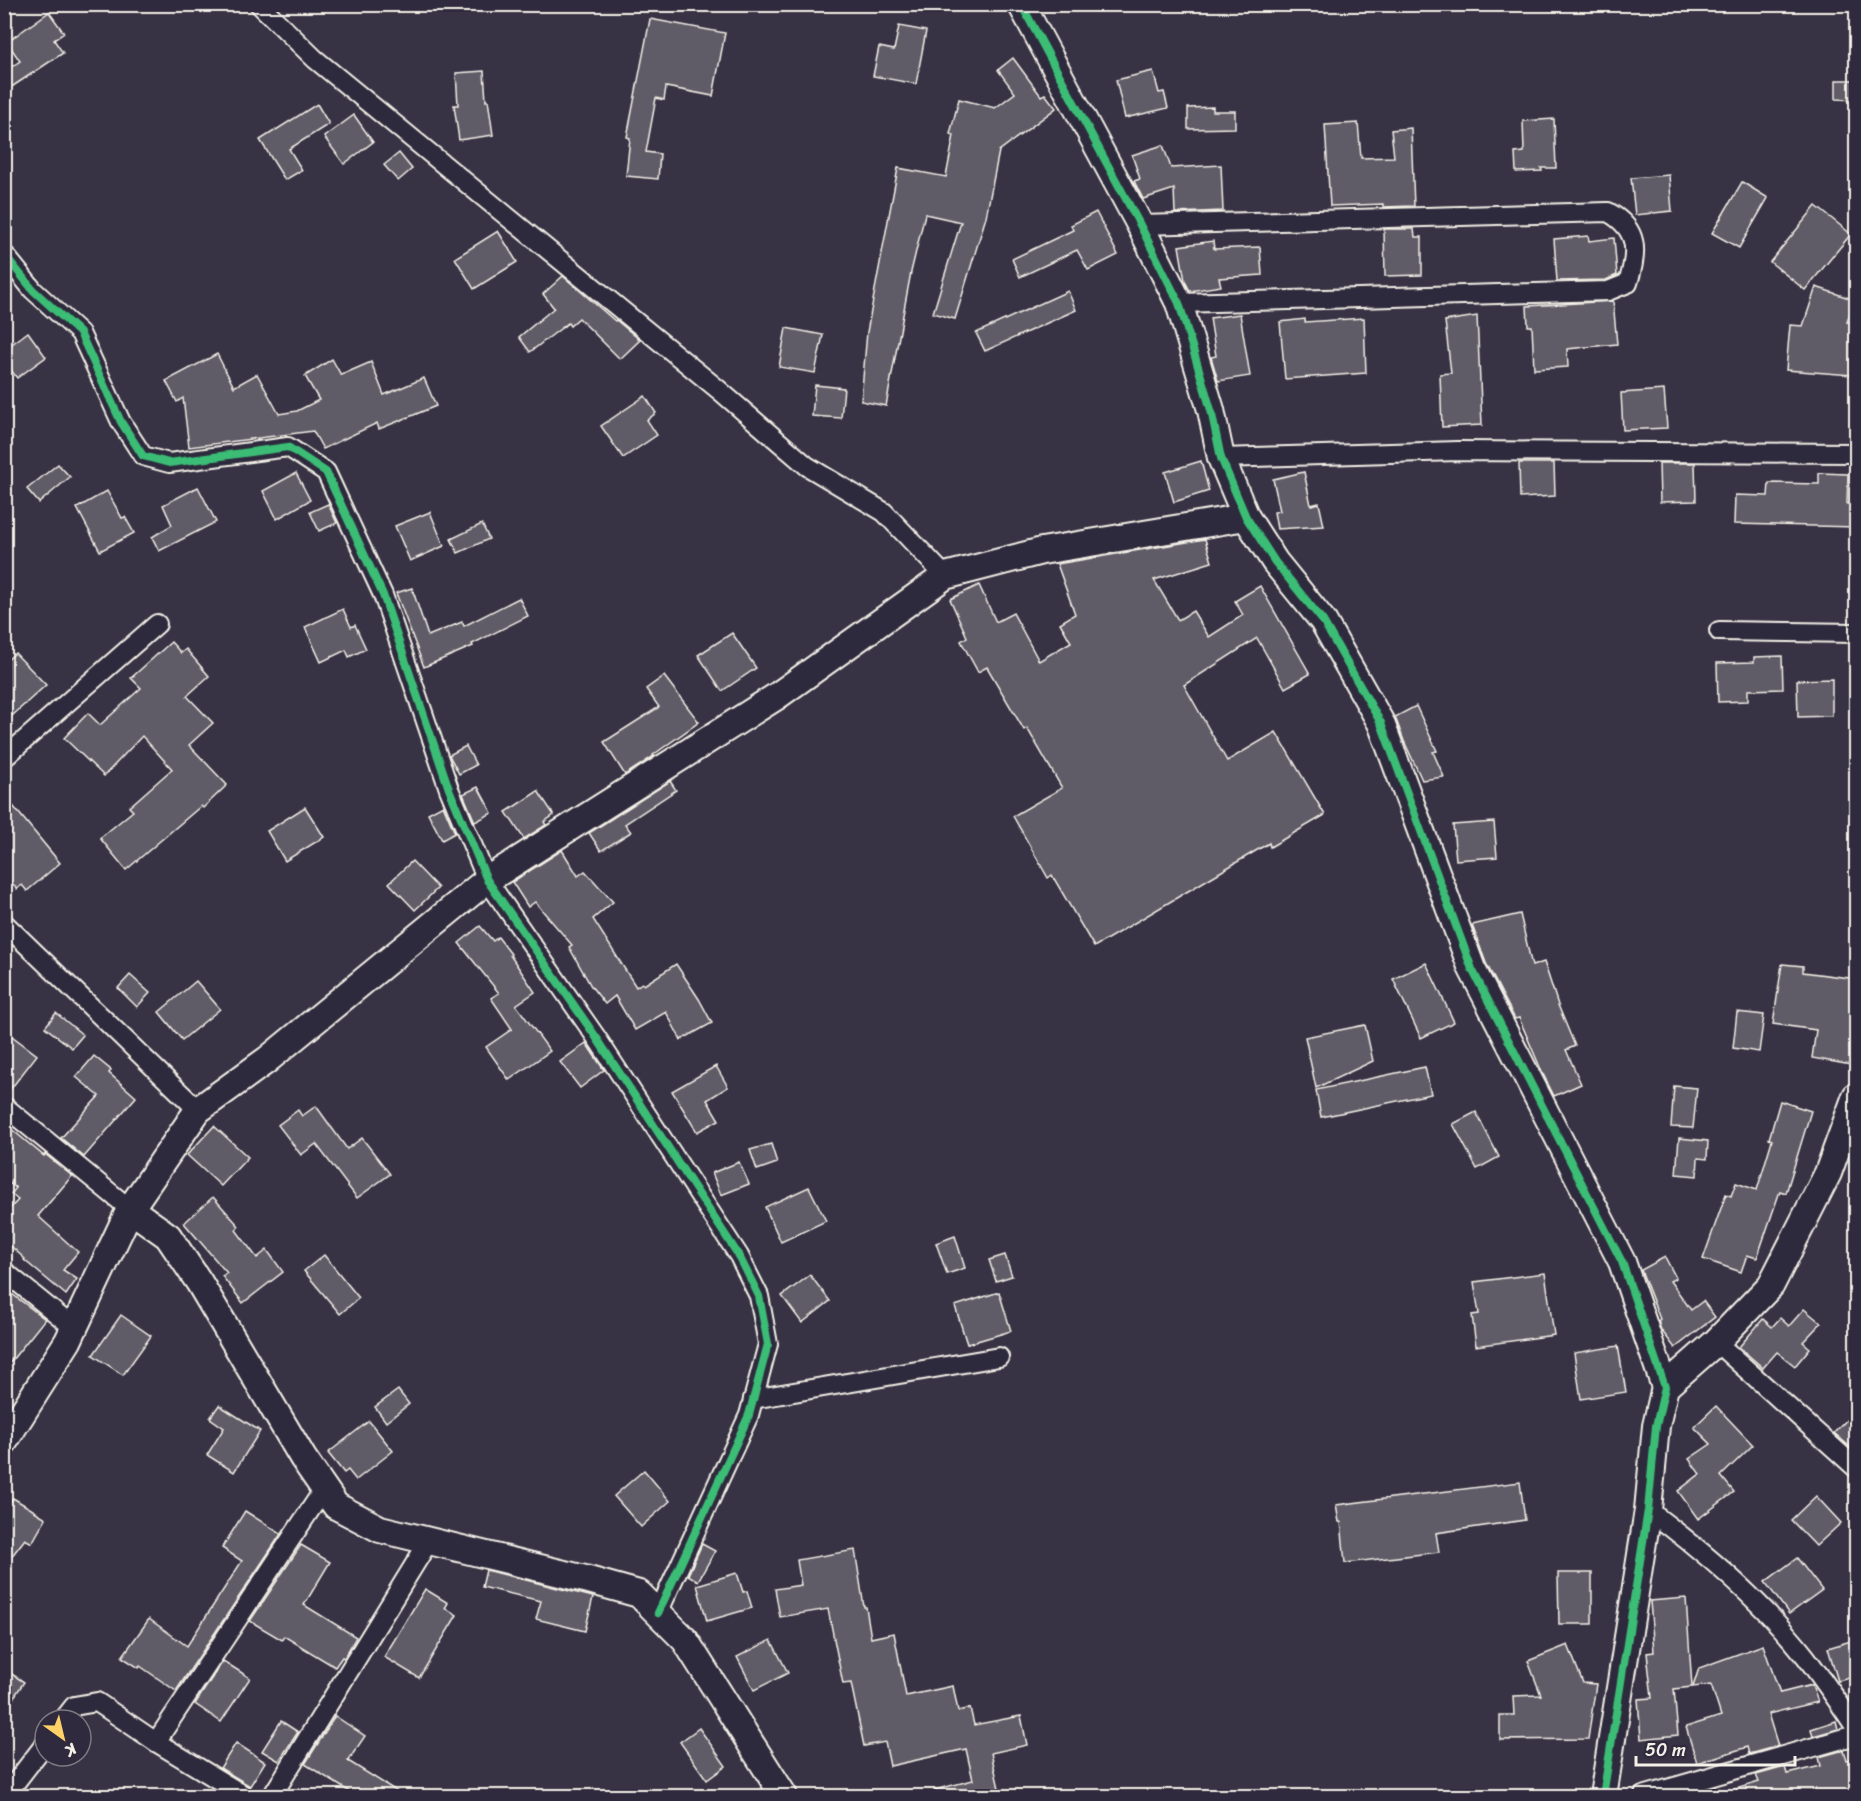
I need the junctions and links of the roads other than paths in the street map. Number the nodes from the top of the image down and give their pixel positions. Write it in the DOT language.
graph roads {
  1 [pos="259,4"];
  2 [pos="1020,4"];
  3 [pos="1140,225"];
  4 [pos="4,254"];
  5 [pos="1179,303"];
  6 [pos="1857,453"];
  7 [pos="1221,458"];
  8 [pos="1246,517"];
  9 [pos="945,576"];
  10 [pos="157,624"];
  11 [pos="1719,631"];
  12 [pos="1857,633"];
  13 [pos="4,758"];
  14 [pos="487,880"];
  15 [pos="4,923"];
  16 [pos="1857,1096"];
  17 [pos="4,1106"];
  18 [pos="198,1110"];
  19 [pos="130,1209"];
  20 [pos="4,1271"];
  21 [pos="74,1328"];
  22 [pos="1716,1342"];
  23 [pos="999,1357"];
  24 [pos="1665,1387"];
  25 [pos="753,1399"];
  26 [pos="7,1431"];
  27 [pos="1857,1468"];
  28 [pos="324,1489"];
  29 [pos="1648,1510"];
  30 [pos="429,1541"];
  31 [pos="658,1613"];
  32 [pos="72,1708"];
  33 [pos="1857,1728"];
  34 [pos="1857,1735"];
  35 [pos="156,1742"];
  36 [pos="33,1760"];
  37 [pos="5,1797"];
  38 [pos="245,1797"];
  39 [pos="272,1797"];
  40 [pos="784,1797"];
  41 [pos="1603,1797"];
  42 [pos="1643,1797"];
  1 -- 9 [label="street"];
  2 -- 3 [label="street"];
  3 -- 5 [label="street"];
  3 -- 5 [label="street"];
  4 -- 14 [label="street"];
  5 -- 7 [label="street"];
  6 -- 7 [label="street"];
  7 -- 8 [label="street"];
  8 -- 9 [label="street"];
  8 -- 24 [label="street"];
  9 -- 14 [label="street"];
  10 -- 13 [label="street"];
  11 -- 12 [label="street"];
  14 -- 18 [label="street"];
  14 -- 25 [label="street"];
  15 -- 18 [label="street"];
  16 -- 22 [label="street"];
  17 -- 19 [label="street"];
  18 -- 19 [label="street"];
  19 -- 21 [label="street"];
  19 -- 28 [label="street"];
  20 -- 21 [label="street"];
  21 -- 26 [label="street"];
  22 -- 24 [label="street"];
  22 -- 27 [label="street"];
  23 -- 25 [label="street"];
  24 -- 29 [label="street"];
  25 -- 31 [label="street"];
  28 -- 30 [label="street"];
  28 -- 35 [label="street"];
  29 -- 33 [label="street"];
  29 -- 41 [label="street"];
  30 -- 31 [label="street"];
  30 -- 39 [label="street"];
  31 -- 40 [label="street"];
  32 -- 35 [label="street"];
  34 -- 42 [label="street"];
  35 -- 38 [label="street"];
  36 -- 37 [label="street"];
}
